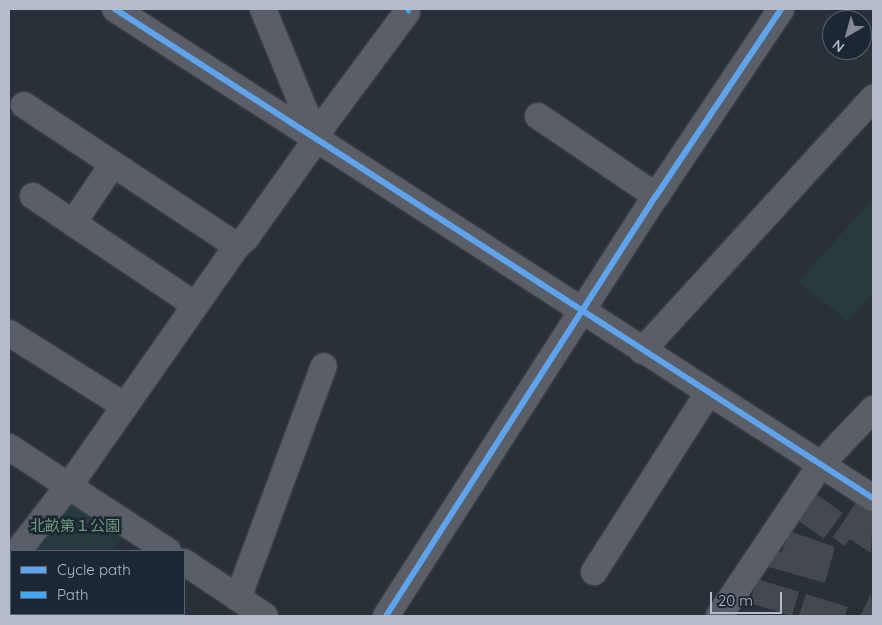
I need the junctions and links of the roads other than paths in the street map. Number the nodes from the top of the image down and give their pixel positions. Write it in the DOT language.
graph roads {
  1 [pos="115,9"];
  2 [pos="263,9"];
  3 [pos="781,9"];
  4 [pos="407,12"];
  5 [pos="873,98"];
  6 [pos="24,105"];
  7 [pos="538,116"];
  8 [pos="314,136"];
  9 [pos="113,164"];
  10 [pos="33,196"];
  11 [pos="656,196"];
  12 [pos="73,223"];
  13 [pos="236,246"];
  14 [pos="195,306"];
  15 [pos="581,312"];
  16 [pos="9,333"];
  17 [pos="642,351"];
  18 [pos="324,366"];
  19 [pos="708,393"];
  20 [pos="125,406"];
  21 [pos="873,409"];
  22 [pos="9,447"];
  23 [pos="821,464"];
  24 [pos="68,485"];
  25 [pos="873,498"];
  26 [pos="19,550"];
  27 [pos="166,550"];
  28 [pos="185,563"];
  29 [pos="594,572"];
  30 [pos="238,598"];
  31 [pos="265,616"];
  32 [pos="386,616"];
  33 [pos="719,616"];
  1 -- 8 [label="street"];
  2 -- 8 [label="street"];
  3 -- 11 [label="street"];
  4 -- 8 [label="street"];
  5 -- 17 [label="street"];
  6 -- 9 [label="street"];
  7 -- 11 [label="street"];
  8 -- 13 [label="street"];
  8 -- 15 [label="street"];
  9 -- 12 [label="street"];
  9 -- 13 [label="street"];
  10 -- 12 [label="street"];
  11 -- 15 [label="street"];
  12 -- 14 [label="street"];
  13 -- 14 [label="street"];
  14 -- 20 [label="street"];
  15 -- 17 [label="street"];
  15 -- 32 [label="street"];
  16 -- 20 [label="street"];
  17 -- 19 [label="street"];
  18 -- 30 [label="street"];
  19 -- 23 [label="street"];
  19 -- 29 [label="street"];
  20 -- 24 [label="street"];
  21 -- 23 [label="street"];
  22 -- 24 [label="street"];
  23 -- 25 [label="street"];
  23 -- 33 [label="street"];
  24 -- 26 [label="street"];
  24 -- 27 [label="street"];
  28 -- 30 [label="street"];
  30 -- 31 [label="street"];
}
